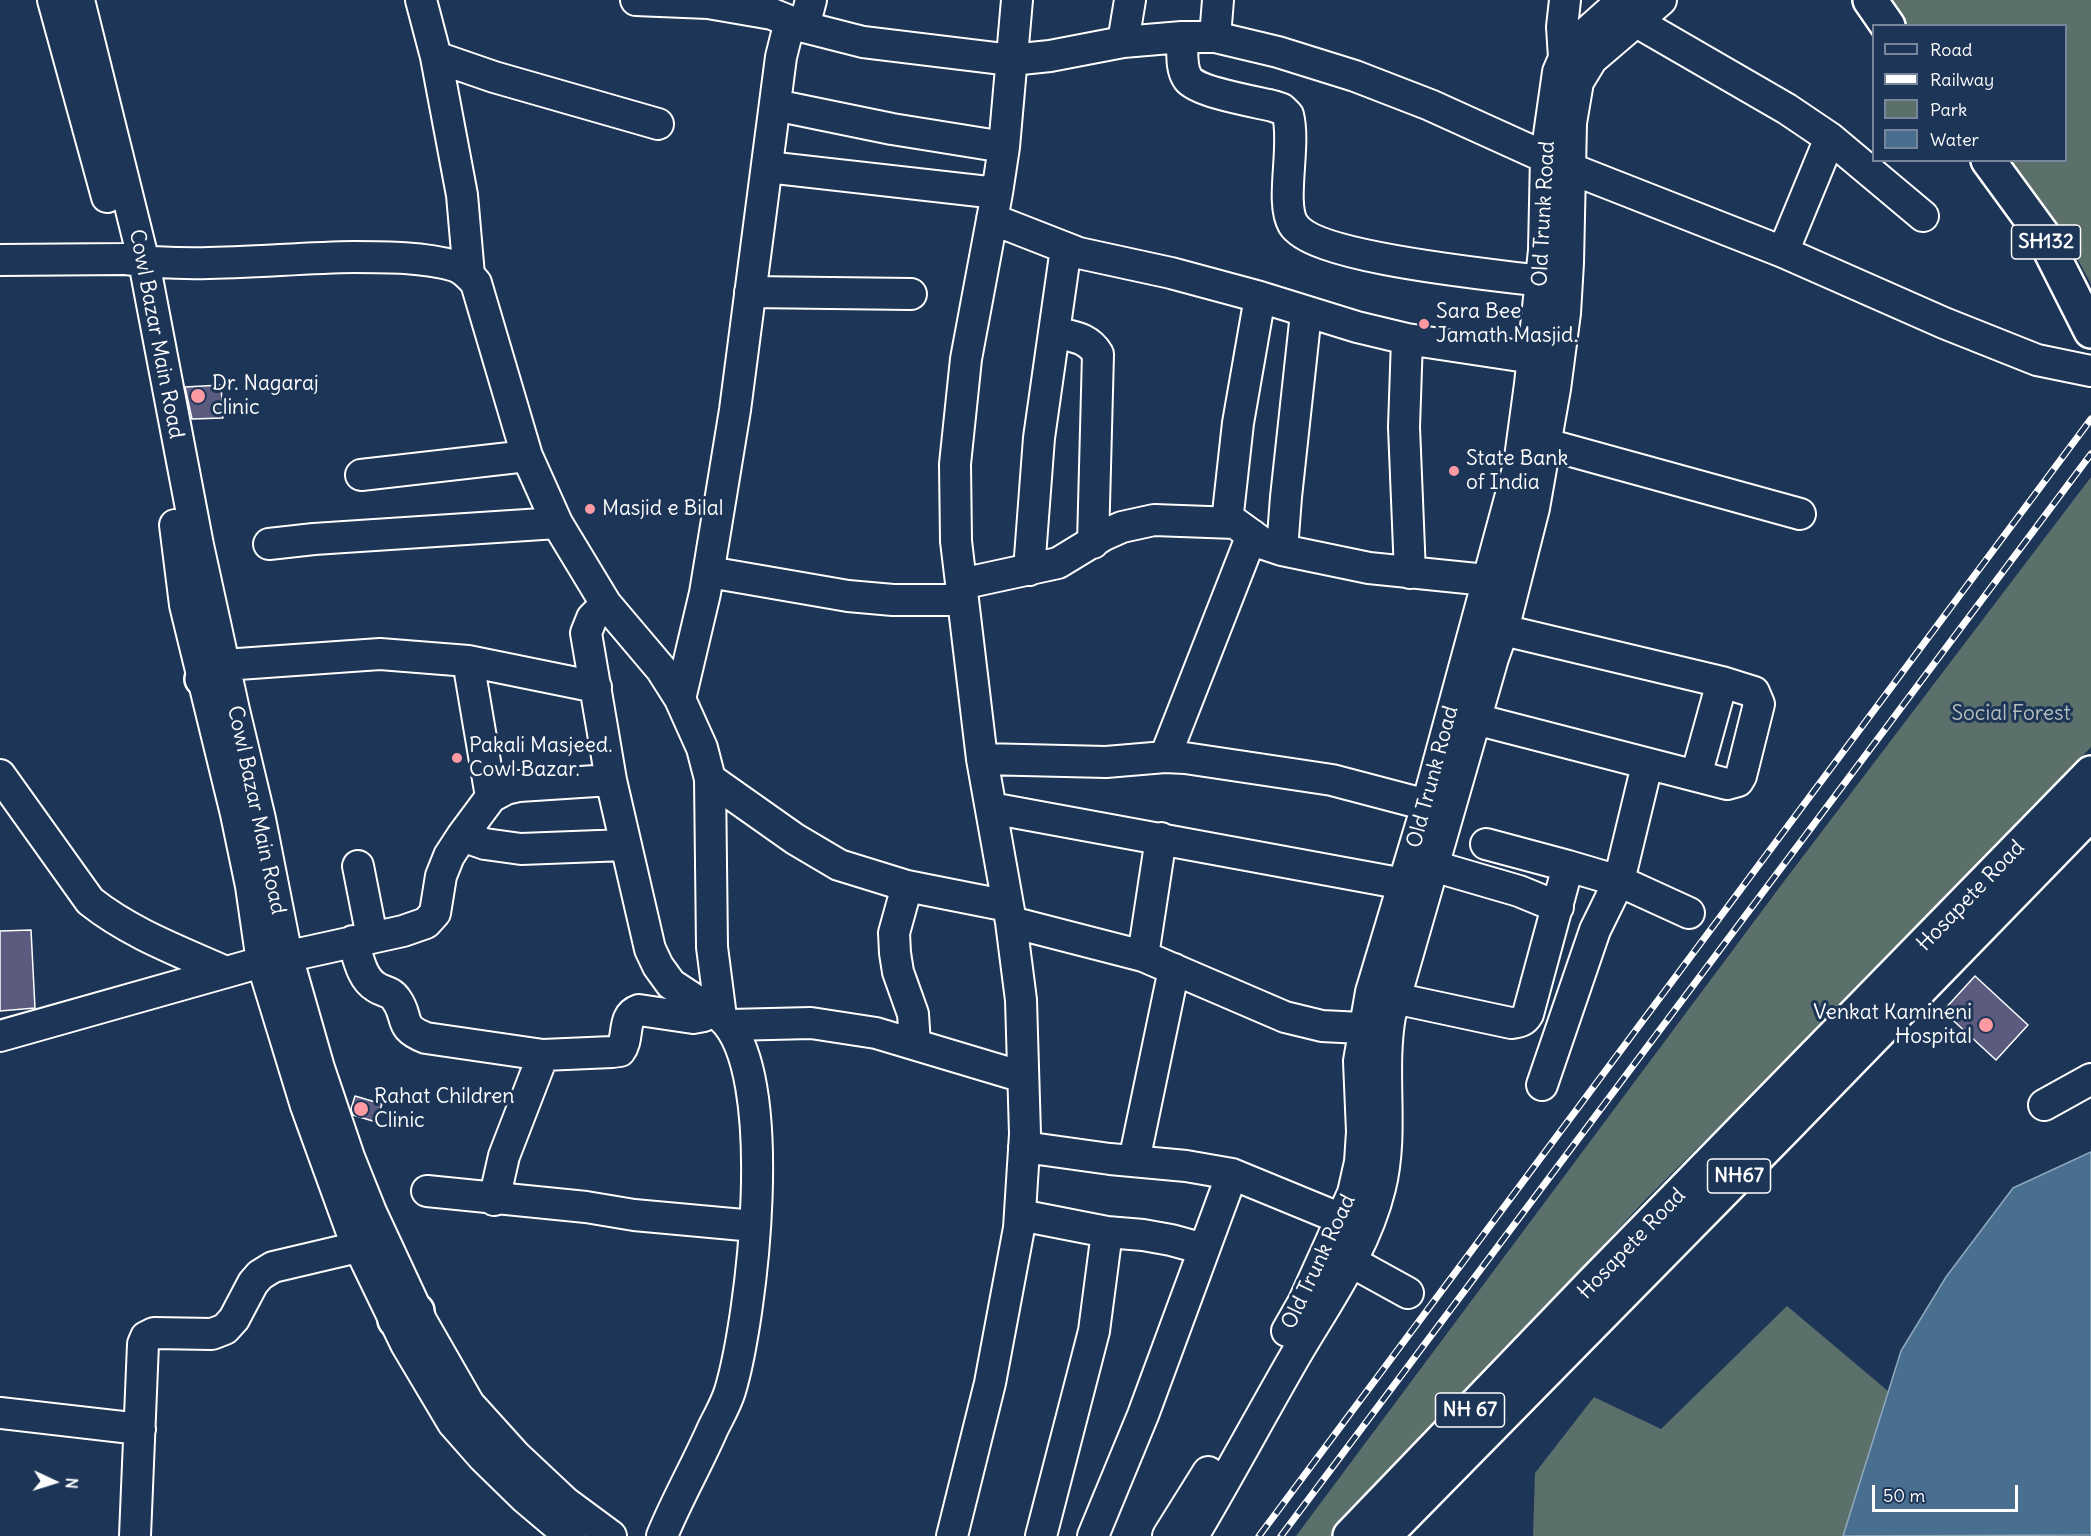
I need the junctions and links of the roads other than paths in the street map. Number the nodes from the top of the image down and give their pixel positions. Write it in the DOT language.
graph roads {
  1 [pos="53,0"];
  2 [pos="79,0"];
  3 [pos="422,0"];
  4 [pos="636,0"];
  5 [pos="1017,0"];
  6 [pos="1130,0"];
  7 [pos="1218,0"];
  8 [pos="1564,0"];
  9 [pos="1661,0"];
  10 [pos="1870,0"];
  11 [pos="734,4"];
  12 [pos="1629,11"];
  13 [pos="802,16"];
  14 [pos="1887,24"];
  15 [pos="1182,37"];
  16 [pos="1215,37"];
  17 [pos="1123,42"];
  18 [pos="436,57"];
  19 [pos="1564,58"];
  20 [pos="1011,60"];
  21 [pos="775,105"];
  22 [pos="658,124"];
  23 [pos="1830,138"];
  24 [pos="1004,147"];
  25 [pos="1558,162"];
  26 [pos="1989,162"];
  27 [pos="767,167"];
  28 [pos="995,206"];
  29 [pos="1923,216"];
  30 [pos="1066,248"];
  31 [pos="1783,252"];
  32 [pos="0,260"];
  33 [pos="134,261"];
  34 [pos="469,275"];
  35 [pos="1541,281"];
  36 [pos="750,292"];
  37 [pos="911,294"];
  38 [pos="1260,297"];
  39 [pos="1306,313"];
  40 [pos="2091,331"];
  41 [pos="1054,332"];
  42 [pos="1407,339"];
  43 [pos="1533,358"];
  44 [pos="2091,371"];
  45 [pos="1546,444"];
  46 [pos="527,456"];
  47 [pos="361,475"];
  48 [pos="1800,514"];
  49 [pos="557,524"];
  50 [pos="1239,529"];
  51 [pos="1093,543"];
  52 [pos="269,544"];
  53 [pos="1282,550"];
  54 [pos="1029,570"];
  55 [pos="709,572"];
  56 [pos="1410,573"];
  57 [pos="1501,582"];
  58 [pos="962,592"];
  59 [pos="606,604"];
  60 [pos="1503,630"];
  61 [pos="468,661"];
  62 [pos="217,672"];
  63 [pos="1722,682"];
  64 [pos="596,687"];
  65 [pos="680,699"];
  66 [pos="1476,718"];
  67 [pos="1165,757"];
  68 [pos="982,759"];
  69 [pos="1647,765"];
  70 [pos="2091,772"];
  71 [pos="0,775"];
  72 [pos="1696,776"];
  73 [pos="710,779"];
  74 [pos="611,780"];
  75 [pos="491,797"];
  76 [pos="1427,805"];
  77 [pos="991,808"];
  78 [pos="12,813"];
  79 [pos="2088,822"];
  80 [pos="462,836"];
  81 [pos="1161,838"];
  82 [pos="1486,844"];
  83 [pos="625,845"];
  84 [pos="358,866"];
  85 [pos="1433,866"];
  86 [pos="1568,866"];
  87 [pos="1618,881"];
  88 [pos="1404,884"];
  89 [pos="907,886"];
  90 [pos="1558,906"];
  91 [pos="1689,913"];
  92 [pos="1009,914"];
  93 [pos="362,939"];
  94 [pos="1143,956"];
  95 [pos="275,959"];
  96 [pos="1174,969"];
  97 [pos="226,972"];
  98 [pos="1394,998"];
  99 [pos="720,1017"];
  100 [pos="1375,1029"];
  101 [pos="0,1036"];
  102 [pos="915,1044"];
  103 [pos="543,1055"];
  104 [pos="1023,1077"];
  105 [pos="2091,1079"];
  106 [pos="1542,1085"];
  107 [pos="2044,1105"];
  108 [pos="1024,1147"];
  109 [pos="1134,1161"];
  110 [pos="1232,1174"];
  111 [pos="426,1191"];
  112 [pos="494,1200"];
  113 [pos="1020,1215"];
  114 [pos="1354,1225"];
  115 [pos="754,1226"];
  116 [pos="1107,1232"];
  117 [pos="358,1247"];
  118 [pos="1204,1249"];
  119 [pos="1350,1261"];
  120 [pos="1591,1286"];
  121 [pos="1408,1293"];
  122 [pos="406,1316"];
  123 [pos="0,1413"];
  124 [pos="140,1429"];
  125 [pos="135,1536"];
  126 [pos="570,1536"];
  127 [pos="611,1536"];
  128 [pos="662,1536"];
  129 [pos="952,1536"];
  130 [pos="1041,1536"];
  131 [pos="1093,1536"];
  132 [pos="1168,1536"];
  133 [pos="1193,1536"];
  134 [pos="1350,1536"];
  135 [pos="1384,1536"];
  1 -- 33 [label="street"];
  2 -- 33 [label="street, Cowl Bazar Main Road"];
  3 -- 18 [label="street"];
  4 -- 11 [label="street"];
  5 -- 20 [label="street"];
  6 -- 17 [label="street"];
  7 -- 16 [label="street"];
  8 -- 19 [label="street"];
  9 -- 12 [label="street"];
  10 -- 14 [label="main road"];
  11 -- 13 [label="street"];
  12 -- 19 [label="street, Old Trunk Road"];
  12 -- 23 [label="street"];
  12 -- 25 [label="street"];
  13 -- 20 [label="street"];
  13 -- 21 [label="street"];
  15 -- 16 [label="street"];
  15 -- 17 [label="street"];
  15 -- 35 [label="street"];
  16 -- 25 [label="street"];
  17 -- 20 [label="street"];
  18 -- 22 [label="street"];
  18 -- 34 [label="street"];
  19 -- 25 [label="street, Old Trunk Road"];
  20 -- 24 [label="street"];
  21 -- 24 [label="street"];
  21 -- 27 [label="street"];
  23 -- 29 [label="street"];
  23 -- 31 [label="street"];
  24 -- 28 [label="street"];
  25 -- 31 [label="street"];
  25 -- 35 [label="street, Old Trunk Road"];
  25 -- 45 [label="street"];
  26 -- 40 [label="main road, SH132"];
  27 -- 28 [label="street"];
  27 -- 36 [label="street"];
  28 -- 30 [label="street"];
  28 -- 58 [label="street"];
  30 -- 38 [label="street"];
  30 -- 41 [label="street"];
  31 -- 44 [label="street"];
  32 -- 33 [label="street"];
  33 -- 34 [label="street"];
  33 -- 62 [label="street, Cowl Bazar Main Road"];
  34 -- 46 [label="street"];
  35 -- 43 [label="street, Old Trunk Road"];
  36 -- 37 [label="street"];
  36 -- 55 [label="street"];
  38 -- 39 [label="street"];
  38 -- 50 [label="street"];
  39 -- 42 [label="street"];
  39 -- 53 [label="street"];
  41 -- 51 [label="street"];
  41 -- 54 [label="street"];
  42 -- 43 [label="street"];
  42 -- 56 [label="street"];
  43 -- 57 [label="street, Old Trunk Road"];
  45 -- 48 [label="street"];
  45 -- 57 [label="street"];
  46 -- 47 [label="street"];
  46 -- 49 [label="street"];
  49 -- 52 [label="street"];
  49 -- 59 [label="street"];
  50 -- 51 [label="street"];
  50 -- 53 [label="street"];
  50 -- 67 [label="street"];
  51 -- 54 [label="street"];
  53 -- 56 [label="street"];
  54 -- 58 [label="street"];
  55 -- 58 [label="street"];
  55 -- 65 [label="street"];
  56 -- 57 [label="street"];
  57 -- 60 [label="street"];
  57 -- 76 [label="street, Old Trunk Road"];
  58 -- 68 [label="street"];
  59 -- 64 [label="street"];
  59 -- 65 [label="street"];
  60 -- 63 [label="street"];
  60 -- 66 [label="street"];
  61 -- 62 [label="street"];
  61 -- 64 [label="street"];
  61 -- 75 [label="street"];
  62 -- 95 [label="street, Cowl Bazar Main Road"];
  63 -- 72 [label="street"];
  63 -- 72 [label="street"];
  64 -- 74 [label="street"];
  65 -- 73 [label="street"];
  66 -- 69 [label="street"];
  66 -- 85 [label="street"];
  67 -- 68 [label="street"];
  67 -- 76 [label="street"];
  68 -- 77 [label="street"];
  69 -- 72 [label="street"];
  69 -- 87 [label="street"];
  70 -- 120 [label="main road, Hosapete Road / NH67"];
  71 -- 78 [label="street"];
  73 -- 89 [label="street"];
  73 -- 99 [label="street"];
  74 -- 75 [label="street"];
  74 -- 83 [label="street"];
  75 -- 80 [label="street"];
  76 -- 88 [label="street, Old Trunk Road"];
  77 -- 81 [label="street"];
  77 -- 92 [label="street"];
  78 -- 97 [label="street"];
  79 -- 135 [label="main road, Hosapete Road / NH67"];
  80 -- 83 [label="street"];
  80 -- 93 [label="street"];
  81 -- 88 [label="street"];
  81 -- 94 [label="street"];
  82 -- 86 [label="street"];
  83 -- 99 [label="street"];
  84 -- 93 [label="street"];
  85 -- 90 [label="street"];
  85 -- 98 [label="street"];
  86 -- 87 [label="street"];
  86 -- 90 [label="street"];
  87 -- 91 [label="street"];
  87 -- 106 [label="street"];
  88 -- 100 [label="street, Old Trunk Road"];
  89 -- 92 [label="street"];
  89 -- 102 [label="street"];
  90 -- 98 [label="street"];
  92 -- 94 [label="street"];
  92 -- 104 [label="street"];
  93 -- 95 [label="street"];
  93 -- 103 [label="street"];
  94 -- 96 [label="street"];
  95 -- 97 [label="street"];
  95 -- 117 [label="street"];
  95 -- 122 [label="street, Cowl Bazar Main Road"];
  96 -- 100 [label="street"];
  96 -- 109 [label="street"];
  97 -- 101 [label="street"];
  98 -- 100 [label="street"];
  99 -- 102 [label="street"];
  99 -- 103 [label="street"];
  99 -- 115 [label="street"];
  100 -- 114 [label="street, Old Trunk Road"];
  100 -- 114 [label="street, Old Trunk Road"];
  102 -- 104 [label="street"];
  103 -- 112 [label="street"];
  104 -- 108 [label="street"];
  105 -- 107 [label="street"];
  108 -- 109 [label="street"];
  108 -- 113 [label="street"];
  109 -- 110 [label="street"];
  110 -- 114 [label="street"];
  110 -- 118 [label="street"];
  111 -- 112 [label="street"];
  112 -- 115 [label="street"];
  113 -- 116 [label="street"];
  113 -- 129 [label="street"];
  114 -- 119 [label="street, Old Trunk Road"];
  114 -- 132 [label="street, Old Trunk Road"];
  115 -- 128 [label="street"];
  116 -- 118 [label="street"];
  116 -- 130 [label="street"];
  117 -- 122 [label="street"];
  117 -- 124 [label="street"];
  118 -- 131 [label="street"];
  119 -- 121 [label="street"];
  119 -- 133 [label="street, Old Trunk Road"];
  120 -- 134 [label="main road, Hosapete Road / NH 67"];
  122 -- 126 [label="street"];
  122 -- 127 [label="street, Cowl Bazar Main Road"];
  123 -- 124 [label="street"];
  124 -- 125 [label="street"];
}
